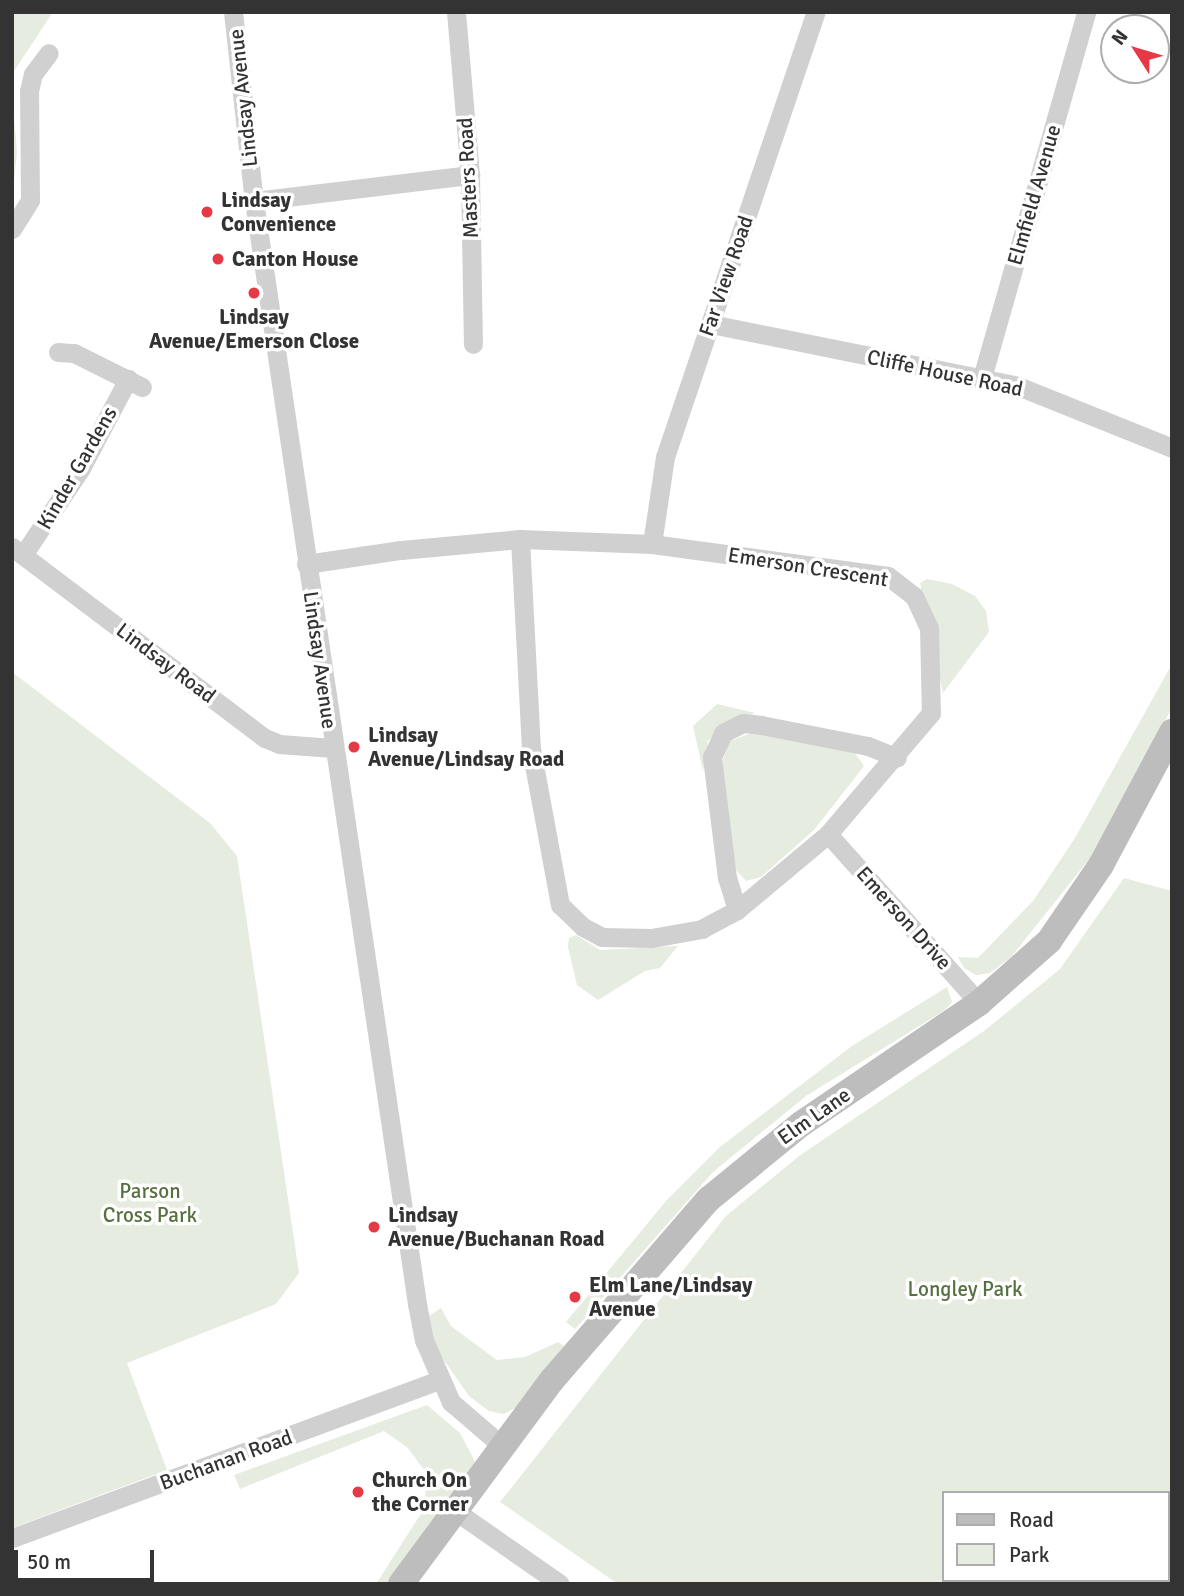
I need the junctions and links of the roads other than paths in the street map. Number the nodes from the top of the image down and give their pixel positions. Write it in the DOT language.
graph roads {
  1 [pos="233,12"];
  2 [pos="456,12"];
  3 [pos="816,12"];
  4 [pos="1086,12"];
  5 [pos="49,53"];
  6 [pos="470,175"];
  7 [pos="254,201"];
  8 [pos="12,229"];
  9 [pos="710,324"];
  10 [pos="473,344"];
  11 [pos="58,352"];
  12 [pos="982,379"];
  13 [pos="1172,448"];
  14 [pos="520,539"];
  15 [pos="652,544"];
  16 [pos="18,551"];
  17 [pos="306,564"];
  18 [pos="1172,732"];
  19 [pos="332,748"];
  20 [pos="897,758"];
  21 [pos="828,834"];
  22 [pos="737,910"];
  23 [pos="979,1003"];
  24 [pos="439,1380"];
  25 [pos="500,1445"];
  26 [pos="454,1510"];
  27 [pos="12,1538"];
  28 [pos="401,1584"];
  29 [pos="560,1584"];
  1 -- 7 [label="street, Lindsay Avenue"];
  2 -- 6 [label="street, Masters Road"];
  3 -- 9 [label="street, Far View Road"];
  4 -- 12 [label="street, Elmfield Avenue"];
  5 -- 8 [label="street"];
  6 -- 7 [label="street"];
  6 -- 10 [label="street, Masters Road"];
  7 -- 17 [label="street, Lindsay Avenue"];
  9 -- 12 [label="street, Cliffe House Road"];
  9 -- 15 [label="street, Far View Road"];
  11 -- 16 [label="street, Kinder Gardens"];
  12 -- 13 [label="street, Cliffe House Road"];
  14 -- 15 [label="street, Emerson Crescent"];
  14 -- 17 [label="street, Emerson Crescent"];
  14 -- 22 [label="street, Emerson Crescent"];
  15 -- 20 [label="street, Emerson Crescent"];
  16 -- 19 [label="street, Lindsay Road"];
  17 -- 19 [label="street, Lindsay Avenue"];
  18 -- 23 [label="street, Elm Lane"];
  19 -- 24 [label="street, Lindsay Avenue"];
  20 -- 21 [label="street, Emerson Crescent"];
  20 -- 22 [label="street"];
  21 -- 22 [label="street, Emerson Crescent"];
  21 -- 23 [label="street, Emerson Drive"];
  23 -- 25 [label="street, Elm Lane"];
  24 -- 25 [label="street, Lindsay Avenue"];
  24 -- 27 [label="street, Buchanan Road"];
  25 -- 26 [label="street, Elm Lane"];
  26 -- 28 [label="street, Elm Lane"];
  26 -- 29 [label="street"];
}
